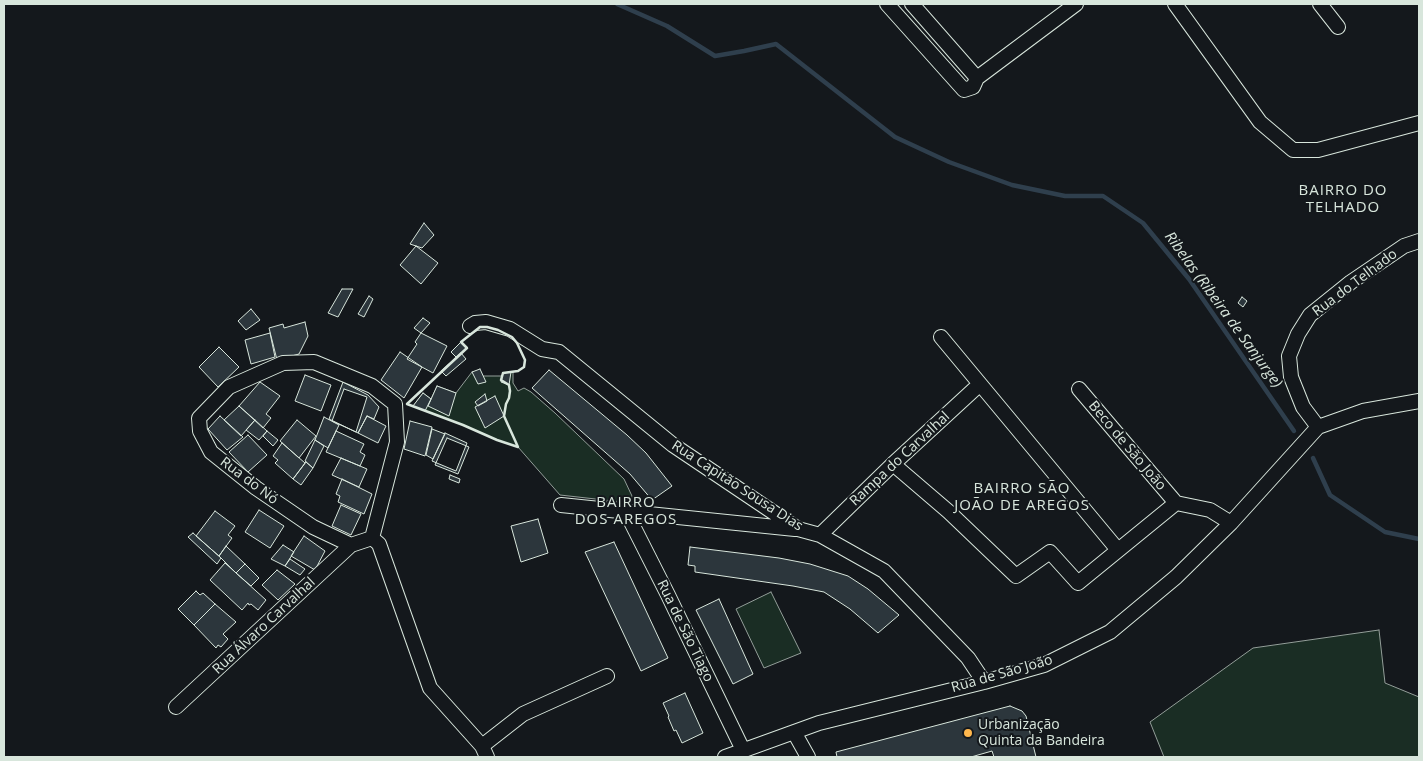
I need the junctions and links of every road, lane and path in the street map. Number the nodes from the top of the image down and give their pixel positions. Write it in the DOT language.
graph roads {
  1 [pos="887,4"];
  2 [pos="912,4"];
  3 [pos="1076,4"];
  4 [pos="1175,4"];
  5 [pos="1320,4"];
  6 [pos="1338,27"];
  7 [pos="976,78"];
  8 [pos="1419,122"];
  9 [pos="1419,241"];
  10 [pos="470,326"];
  11 [pos="941,337"];
  12 [pos="980,384"];
  13 [pos="1079,389"];
  14 [pos="1419,401"];
  15 [pos="1318,427"];
  16 [pos="893,464"];
  17 [pos="1176,503"];
  18 [pos="561,505"];
  19 [pos="626,512"];
  20 [pos="1230,523"];
  21 [pos="798,529"];
  22 [pos="820,534"];
  23 [pos="372,538"];
  24 [pos="351,546"];
  25 [pos="1118,550"];
  26 [pos="607,676"];
  27 [pos="984,682"];
  28 [pos="176,707"];
  29 [pos="794,732"];
  30 [pos="743,750"];
  31 [pos="484,751"];
  32 [pos="726,757"];
  33 [pos="808,757"];
  1 -- 7 [label="street"];
  2 -- 7 [label="street"];
  3 -- 7 [label="street"];
  4 -- 8 [label="street"];
  5 -- 6 [label="street"];
  9 -- 15 [label="street, Rua do Telhado"];
  10 -- 21 [label="street, Rua Capitão Sousa Dias"];
  11 -- 12 [label="street"];
  12 -- 16 [label="street, Rampa do Carvalhal"];
  12 -- 25 [label="street"];
  13 -- 17 [label="street, Beco de São João"];
  14 -- 15 [label="street"];
  15 -- 20 [label="street, Rua de São João"];
  16 -- 22 [label="street, Rampa do Carvalhal"];
  16 -- 25 [label="street"];
  17 -- 20 [label="street"];
  17 -- 25 [label="street"];
  18 -- 19 [label="street"];
  19 -- 21 [label="street"];
  19 -- 30 [label="street, Rua de São Tiago"];
  20 -- 27 [label="street, Rua de São João"];
  21 -- 22 [label="street, Rua Capitão Sousa Dias"];
  22 -- 27 [label="street, Rua Capitão Sousa Dias"];
  23 -- 24 [label="street"];
  23 -- 24 [label="street, Rua do Nó"];
  23 -- 31 [label="street"];
  24 -- 28 [label="street, Rua Álvaro Carvalhal"];
  26 -- 31 [label="street"];
  27 -- 29 [label="street, Rua de São João"];
  29 -- 30 [label="street, Rua de São João"];
  29 -- 33 [label="street"];
  30 -- 32 [label="street, Rua de São João"];
}
